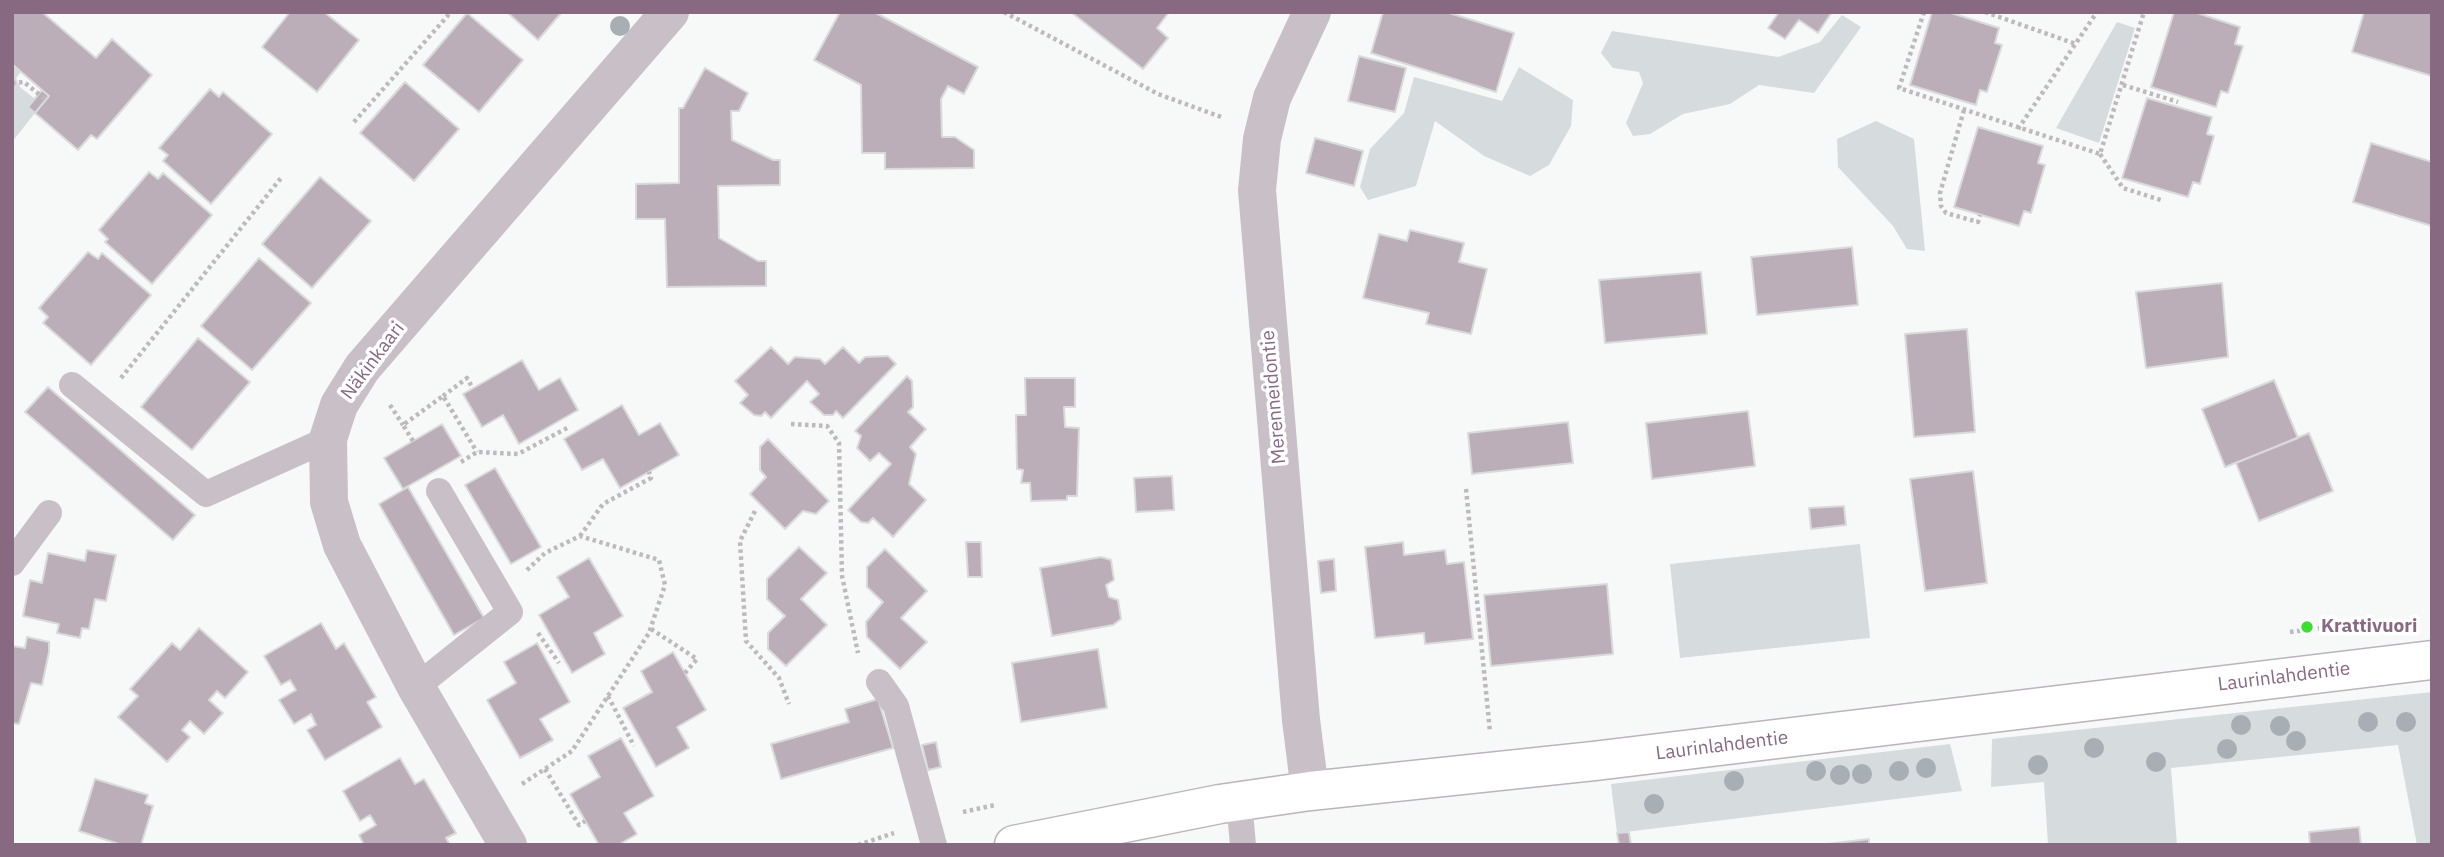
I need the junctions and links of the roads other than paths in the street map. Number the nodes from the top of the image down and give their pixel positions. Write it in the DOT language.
graph roads {
  1 [pos="670,12"];
  2 [pos="1312,12"];
  3 [pos="72,385"];
  4 [pos="328,439"];
  5 [pos="439,491"];
  6 [pos="49,513"];
  7 [pos="12,563"];
  8 [pos="2432,660"];
  9 [pos="879,682"];
  10 [pos="416,688"];
  11 [pos="1310,791"];
  12 [pos="1239,801"];
  13 [pos="1096,836"];
  14 [pos="508,845"];
  15 [pos="933,845"];
  16 [pos="1014,845"];
  17 [pos="1243,845"];
  1 -- 4 [label="street, Näkinkaari"];
  2 -- 11 [label="street, Merenneidontie"];
  3 -- 4 [label="lane"];
  4 -- 10 [label="street, Näkinkaari"];
  5 -- 10 [label="lane"];
  6 -- 7 [label="lane"];
  8 -- 11 [label="street, Laurinlahdentie"];
  9 -- 15 [label="lane"];
  10 -- 14 [label="street, Näkinkaari"];
  11 -- 12 [label="street, Laurinlahdentie"];
  12 -- 13 [label="street, Laurinlahdentie"];
  12 -- 17 [label="lane"];
  13 -- 16 [label="street, Laurinlahdentie"];
}
